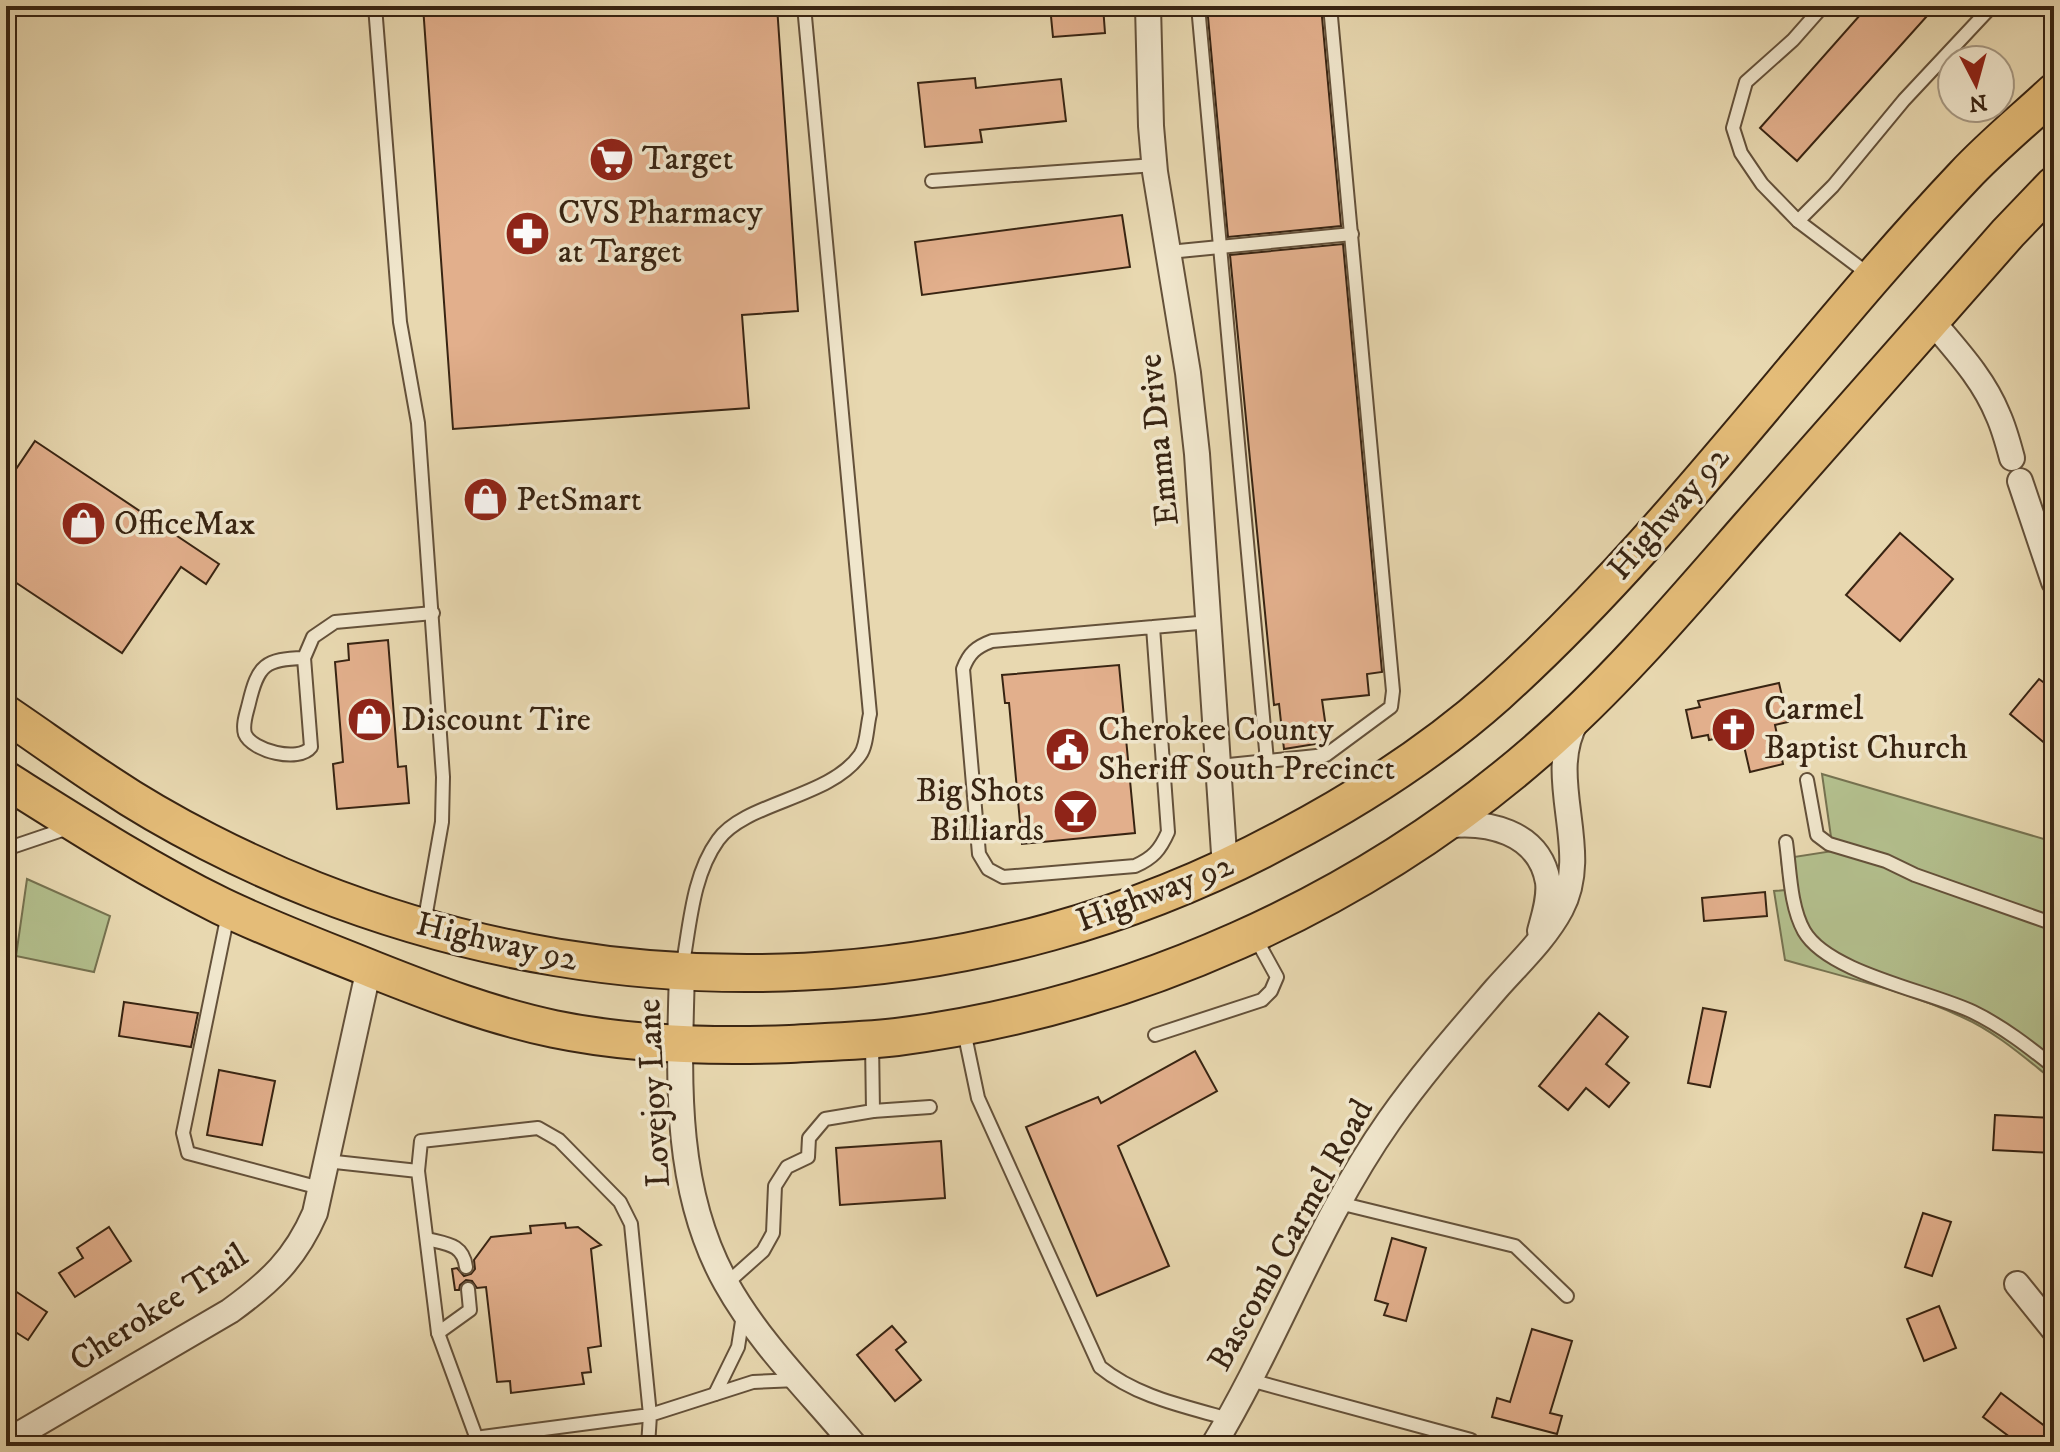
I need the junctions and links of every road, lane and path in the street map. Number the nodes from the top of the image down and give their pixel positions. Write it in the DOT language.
graph roads {
  1 [pos="375,6"];
  2 [pos="804,6"];
  3 [pos="1148,6"];
  4 [pos="1198,6"];
  5 [pos="1330,6"];
  6 [pos="1823,6"];
  7 [pos="1992,6"];
  8 [pos="2054,92"];
  9 [pos="1155,165"];
  10 [pos="932,181"];
  11 [pos="2054,185"];
  12 [pos="1798,221"];
  13 [pos="1352,234"];
  14 [pos="1220,247"];
  15 [pos="1169,252"];
  16 [pos="1874,278"];
  17 [pos="1931,320"];
  18 [pos="2054,582"];
  19 [pos="433,613"];
  20 [pos="1210,622"];
  21 [pos="1153,627"];
  22 [pos="304,658"];
  23 [pos="1584,709"];
  24 [pos="6,714"];
  25 [pos="1267,761"];
  26 [pos="1219,766"];
  27 [pos="6,780"];
  28 [pos="1807,780"];
  29 [pos="77,825"];
  30 [pos="1441,826"];
  31 [pos="1786,842"];
  32 [pos="6,849"];
  33 [pos="1225,868"];
  34 [pos="229,910"];
  35 [pos="2054,924"];
  36 [pos="423,927"];
  37 [pos="1253,934"];
  38 [pos="1528,953"];
  39 [pos="369,968"];
  40 [pos="682,972"];
  41 [pos="963,1026"];
  42 [pos="1155,1035"];
  43 [pos="872,1039"];
  44 [pos="680,1044"];
  45 [pos="2054,1067"];
  46 [pos="930,1107"];
  47 [pos="873,1111"];
  48 [pos="326,1161"];
  49 [pos="418,1171"];
  50 [pos="320,1188"];
  51 [pos="1339,1203"];
  52 [pos="427,1239"];
  53 [pos="466,1267"];
  54 [pos="726,1284"];
  55 [pos="2017,1284"];
  56 [pos="468,1289"];
  57 [pos="1567,1296"];
  58 [pos="743,1309"];
  59 [pos="2054,1330"];
  60 [pos="438,1333"];
  61 [pos="798,1380"];
  62 [pos="1250,1380"];
  63 [pos="715,1394"];
  64 [pos="650,1415"];
  65 [pos="1229,1419"];
  66 [pos="6,1442"];
  67 [pos="478,1442"];
  68 [pos="648,1446"];
  69 [pos="855,1446"];
  70 [pos="1213,1446"];
  71 [pos="1474,1446"];
  1 -- 19 [label="lane"];
  2 -- 40 [label="lane"];
  3 -- 9 [label="street, Emma Drive"];
  4 -- 14 [label="lane"];
  5 -- 13 [label="lane"];
  6 -- 12 [label="lane"];
  7 -- 12 [label="lane"];
  8 -- 16 [label="main road, Highway 92"];
  9 -- 10 [label="lane"];
  9 -- 15 [label="street, Emma Drive"];
  11 -- 17 [label="main road, Highway 92"];
  12 -- 16 [label="lane"];
  13 -- 14 [label="lane"];
  13 -- 25 [label="lane"];
  14 -- 15 [label="lane"];
  14 -- 25 [label="lane"];
  15 -- 20 [label="street, Emma Drive"];
  16 -- 33 [label="main road, Highway 92"];
  17 -- 18 [label="street"];
  17 -- 23 [label="main road, Highway 92"];
  19 -- 22 [label="lane"];
  19 -- 36 [label="lane"];
  20 -- 21 [label="lane"];
  20 -- 26 [label="street, Emma Drive"];
  21 -- 21 [label="lane"];
  22 -- 22 [label="lane"];
  23 -- 30 [label="main road, Highway 92"];
  23 -- 38 [label="street, Bascomb Carmel Road"];
  24 -- 36 [label="main road, Highway 92"];
  25 -- 26 [label="lane"];
  26 -- 33 [label="street, Emma Drive"];
  27 -- 29 [label="main road, Highway 92"];
  28 -- 35 [label="lane"];
  29 -- 32 [label="lane"];
  29 -- 34 [label="main road, Highway 92"];
  30 -- 37 [label="main road, Highway 92"];
  30 -- 38 [label="street, Bascomb Carmel Road"];
  31 -- 45 [label="lane"];
  33 -- 40 [label="main road, Highway 92"];
  34 -- 39 [label="main road, Highway 92"];
  34 -- 50 [label="lane"];
  36 -- 40 [label="main road, Highway 92"];
  37 -- 41 [label="main road, Highway 92"];
  37 -- 42 [label="lane"];
  38 -- 51 [label="street, Bascomb Carmel Road"];
  39 -- 44 [label="main road, Highway 92"];
  39 -- 48 [label="street, Cherokee Trail"];
  40 -- 44 [label="street, Lovejoy Lane"];
  41 -- 43 [label="main road, Highway 92"];
  41 -- 65 [label="lane"];
  43 -- 44 [label="main road, Highway 92"];
  43 -- 47 [label="lane"];
  44 -- 54 [label="street, Lovejoy Lane"];
  46 -- 47 [label="lane"];
  47 -- 54 [label="lane"];
  48 -- 49 [label="lane"];
  48 -- 50 [label="street, Cherokee Trail"];
  49 -- 52 [label="lane"];
  49 -- 64 [label="lane"];
  50 -- 66 [label="street, Cherokee Trail"];
  51 -- 57 [label="lane"];
  51 -- 62 [label="street, Bascomb Carmel Road"];
  52 -- 53 [label="lane"];
  52 -- 60 [label="lane"];
  54 -- 58 [label="street, Lovejoy Lane"];
  55 -- 59 [label="street"];
  56 -- 60 [label="lane"];
  58 -- 61 [label="street, Lovejoy Lane"];
  58 -- 63 [label="lane"];
  60 -- 67 [label="lane"];
  61 -- 63 [label="lane"];
  61 -- 69 [label="street, Lovejoy Lane"];
  62 -- 65 [label="street, Bascomb Carmel Road"];
  62 -- 71 [label="lane"];
  63 -- 64 [label="lane"];
  64 -- 67 [label="lane"];
  64 -- 68 [label="lane"];
  65 -- 70 [label="street, Bascomb Carmel Road"];
}
